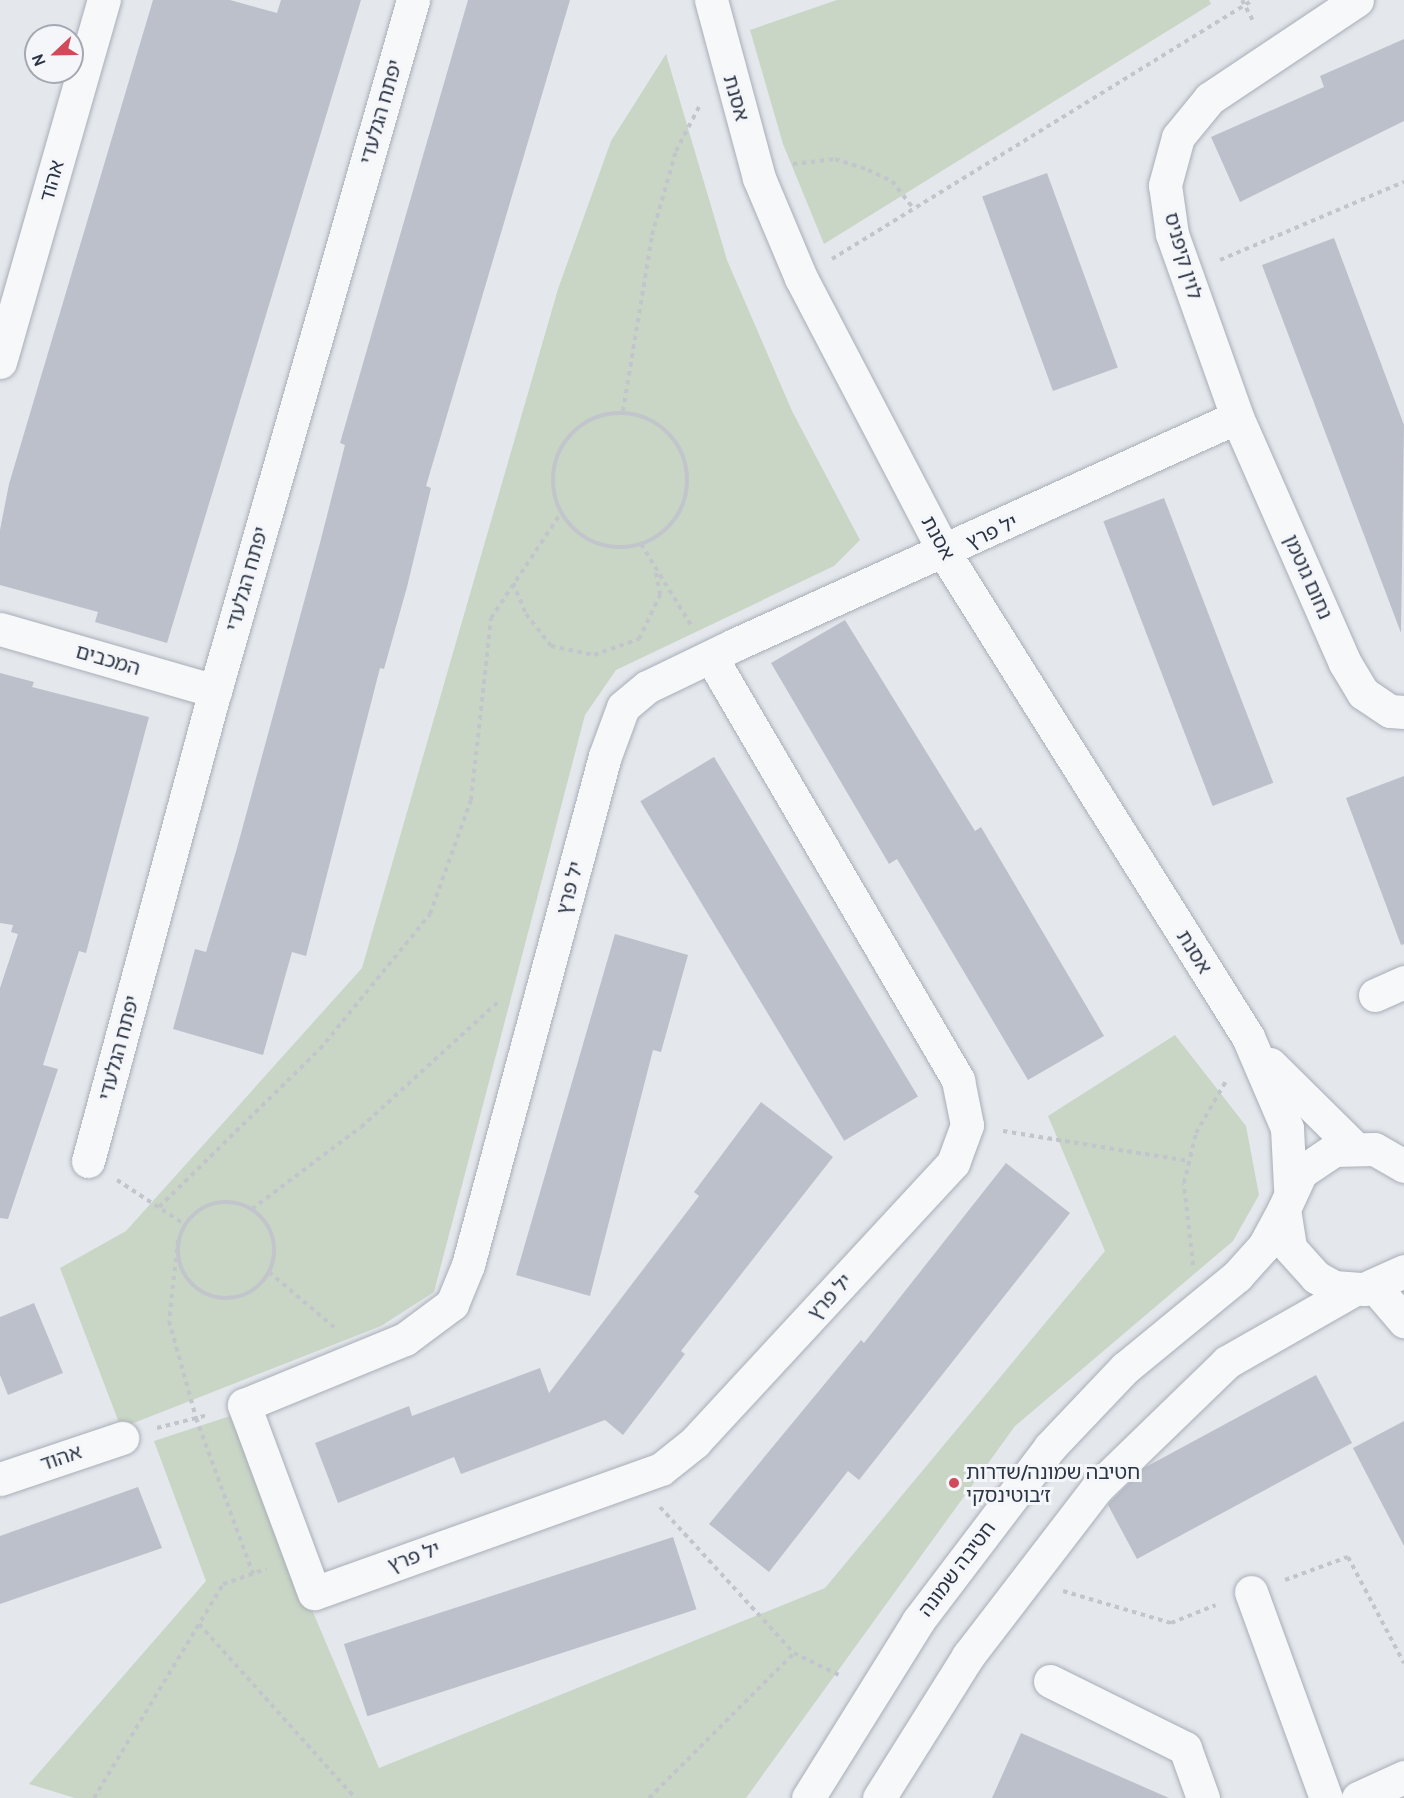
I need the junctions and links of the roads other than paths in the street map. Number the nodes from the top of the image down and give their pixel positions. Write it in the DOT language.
graph roads {
  1 [pos="104,0"];
  2 [pos="413,0"];
  3 [pos="711,0"];
  4 [pos="1357,0"];
  5 [pos="0,362"];
  6 [pos="1237,417"];
  7 [pos="945,554"];
  8 [pos="0,628"];
  9 [pos="711,657"];
  10 [pos="215,691"];
  11 [pos="1404,712"];
  12 [pos="1248,1037"];
  13 [pos="1377,1146"];
  14 [pos="88,1161"];
  15 [pos="1404,1166"];
  16 [pos="1287,1198"];
  17 [pos="1404,1271"];
  18 [pos="1364,1288"];
  19 [pos="1404,1321"];
  20 [pos="122,1438"];
  21 [pos="0,1479"];
  22 [pos="1251,1592"];
  23 [pos="1050,1681"];
  24 [pos="1404,1778"];
  25 [pos="808,1798"];
  26 [pos="879,1798"];
  27 [pos="1203,1798"];
  28 [pos="1326,1798"];
  29 [pos="1358,1798"];
  1 -- 5 [label="street, אהוד"];
  2 -- 10 [label="street, יפתח הגלעדי"];
  3 -- 7 [label="street, אסנת"];
  4 -- 6 [label="street, לוין קיפניס"];
  6 -- 7 [label="street, יל פרץ"];
  6 -- 11 [label="street, נחום גוטמן"];
  7 -- 9 [label="street, יל פרץ"];
  7 -- 12 [label="street, אסנת"];
  8 -- 10 [label="street, המכבים"];
  9 -- 9 [label="street, יל פרץ"];
  10 -- 14 [label="street, יפתח הגלעדי"];
  12 -- 13 [label="street, אסנת"];
  12 -- 16 [label="street, אסנת"];
  13 -- 15 [label="street, אסנת"];
  13 -- 16 [label="street, חטיבה שמונה"];
  16 -- 18 [label="street, אסנת"];
  16 -- 25 [label="street, חטיבה שמונה"];
  17 -- 18 [label="street"];
  18 -- 19 [label="street"];
  18 -- 26 [label="street"];
  20 -- 21 [label="street, אהוד"];
  22 -- 28 [label="street"];
  23 -- 27 [label="street"];
  24 -- 29 [label="street"];
}
